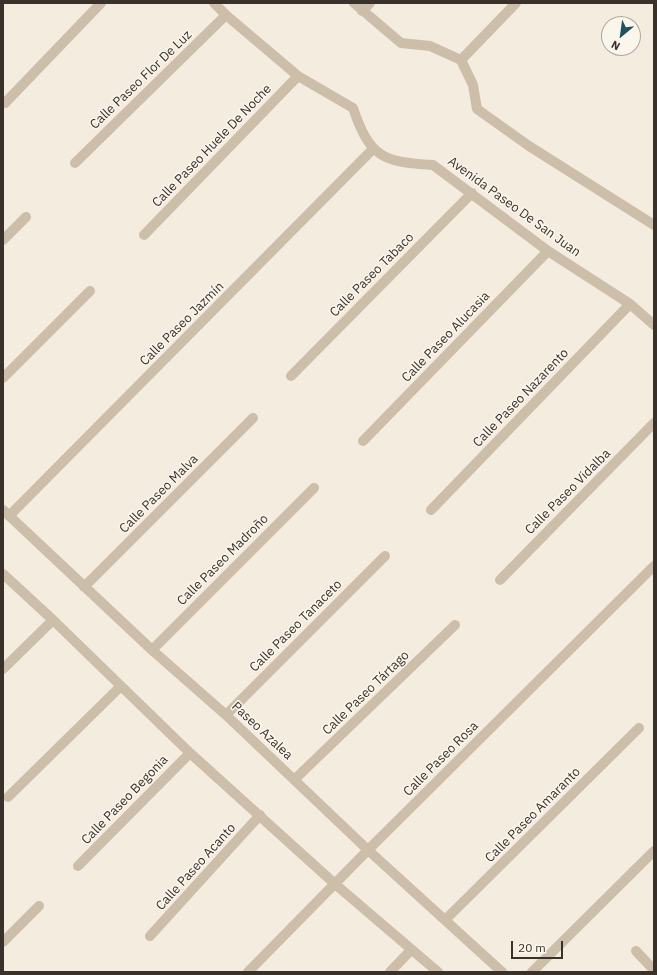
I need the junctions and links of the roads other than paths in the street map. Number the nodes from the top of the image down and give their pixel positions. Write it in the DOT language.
graph roads {
  1 [pos="101,3"];
  2 [pos="214,3"];
  3 [pos="354,3"];
  4 [pos="370,3"];
  5 [pos="516,3"];
  6 [pos="362,11"];
  7 [pos="226,15"];
  8 [pos="461,60"];
  9 [pos="298,76"];
  10 [pos="5,103"];
  11 [pos="373,149"];
  12 [pos="75,164"];
  13 [pos="472,193"];
  14 [pos="26,217"];
  15 [pos="654,225"];
  16 [pos="144,235"];
  17 [pos="3,240"];
  18 [pos="548,251"];
  19 [pos="90,291"];
  20 [pos="630,304"];
  21 [pos="654,325"];
  22 [pos="291,376"];
  23 [pos="3,378"];
  24 [pos="253,418"];
  25 [pos="654,423"];
  26 [pos="363,441"];
  27 [pos="314,488"];
  28 [pos="431,510"];
  29 [pos="6,513"];
  30 [pos="385,556"];
  31 [pos="654,566"];
  32 [pos="3,574"];
  33 [pos="500,580"];
  34 [pos="84,587"];
  35 [pos="53,620"];
  36 [pos="455,625"];
  37 [pos="152,650"];
  38 [pos="3,668"];
  39 [pos="121,686"];
  40 [pos="226,715"];
  41 [pos="639,728"];
  42 [pos="190,753"];
  43 [pos="295,779"];
  44 [pos="8,797"];
  45 [pos="260,815"];
  46 [pos="368,850"];
  47 [pos="654,851"];
  48 [pos="78,866"];
  49 [pos="335,884"];
  50 [pos="39,906"];
  51 [pos="445,920"];
  52 [pos="150,936"];
  53 [pos="3,942"];
  54 [pos="411,950"];
  55 [pos="636,951"];
  56 [pos="654,970"];
  57 [pos="248,972"];
  58 [pos="390,972"];
  59 [pos="438,972"];
  60 [pos="502,972"];
  61 [pos="532,972"];
  1 -- 10 [label="street"];
  2 -- 7 [label="street, Avenida Paseo De San Juan"];
  3 -- 6 [label="street"];
  4 -- 6 [label="street"];
  5 -- 8 [label="street"];
  6 -- 8 [label="street"];
  7 -- 9 [label="street, Avenida Paseo De San Juan"];
  7 -- 12 [label="street, Calle Paseo Flor De Luz"];
  8 -- 15 [label="street"];
  9 -- 11 [label="street, Avenida Paseo De San Juan"];
  9 -- 16 [label="street, Calle Paseo Huele De Noche"];
  11 -- 13 [label="street, Avenida Paseo De San Juan"];
  11 -- 29 [label="street, Calle Paseo Jazmín"];
  13 -- 18 [label="street, Avenida Paseo De San Juan"];
  13 -- 22 [label="street, Calle Paseo Tabaco"];
  14 -- 17 [label="street"];
  18 -- 20 [label="street, Avenida Paseo De San Juan"];
  18 -- 26 [label="street, Calle Paseo Alucasia"];
  19 -- 23 [label="street"];
  20 -- 21 [label="street, Avenida Paseo De San Juan"];
  20 -- 28 [label="street, Calle Paseo Nazarento"];
  24 -- 34 [label="street, Calle Paseo Malva"];
  25 -- 33 [label="street, Calle Paseo Vidalba"];
  27 -- 37 [label="street, Calle Paseo Madroño"];
  29 -- 34 [label="street, Paseo Azalea"];
  30 -- 40 [label="street, Calle Paseo Tanaceto"];
  31 -- 46 [label="street, Calle Paseo Rosa"];
  32 -- 35 [label="street"];
  34 -- 37 [label="street, Paseo Azalea"];
  35 -- 38 [label="street"];
  35 -- 39 [label="street"];
  36 -- 43 [label="street, Calle Paseo Tártago"];
  37 -- 40 [label="street, Paseo Azalea"];
  39 -- 42 [label="street"];
  39 -- 44 [label="street"];
  40 -- 43 [label="street, Paseo Azalea"];
  41 -- 51 [label="street, Calle Paseo Amaranto"];
  42 -- 45 [label="street"];
  42 -- 48 [label="street, Calle Paseo Begonia"];
  43 -- 46 [label="street, Paseo Azalea"];
  45 -- 49 [label="street"];
  45 -- 52 [label="street, Calle Paseo Acanto"];
  46 -- 49 [label="street, Calle Paseo Rosa"];
  46 -- 51 [label="street, Paseo Azalea"];
  47 -- 61 [label="street"];
  49 -- 54 [label="street"];
  49 -- 57 [label="street, Calle Paseo Rosa"];
  50 -- 53 [label="street"];
  51 -- 60 [label="street, Paseo Azalea"];
  54 -- 58 [label="street"];
  54 -- 59 [label="street"];
  55 -- 56 [label="street"];
}
